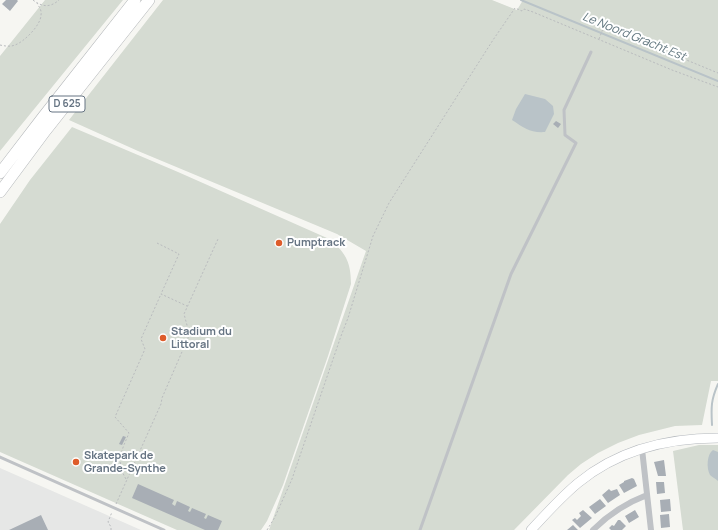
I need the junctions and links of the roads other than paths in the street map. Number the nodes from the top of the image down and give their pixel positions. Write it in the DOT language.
graph roads {
  1 [pos="136,0"];
  2 [pos="150,0"];
  3 [pos="591,52"];
  4 [pos="0,173"];
  5 [pos="0,192"];
  6 [pos="718,438"];
  7 [pos="642,449"];
  8 [pos="0,457"];
  9 [pos="647,495"];
  10 [pos="164,530"];
  11 [pos="420,530"];
  12 [pos="531,530"];
  13 [pos="593,530"];
  14 [pos="651,530"];
  1 -- 4 [label="highway, D 625"];
  2 -- 5 [label="highway, D 625"];
  3 -- 11 [label="lane"];
  6 -- 7 [label="street"];
  7 -- 9 [label="street"];
  7 -- 12 [label="street"];
  8 -- 10 [label="lane"];
  9 -- 13 [label="street"];
  9 -- 14 [label="street"];
}
